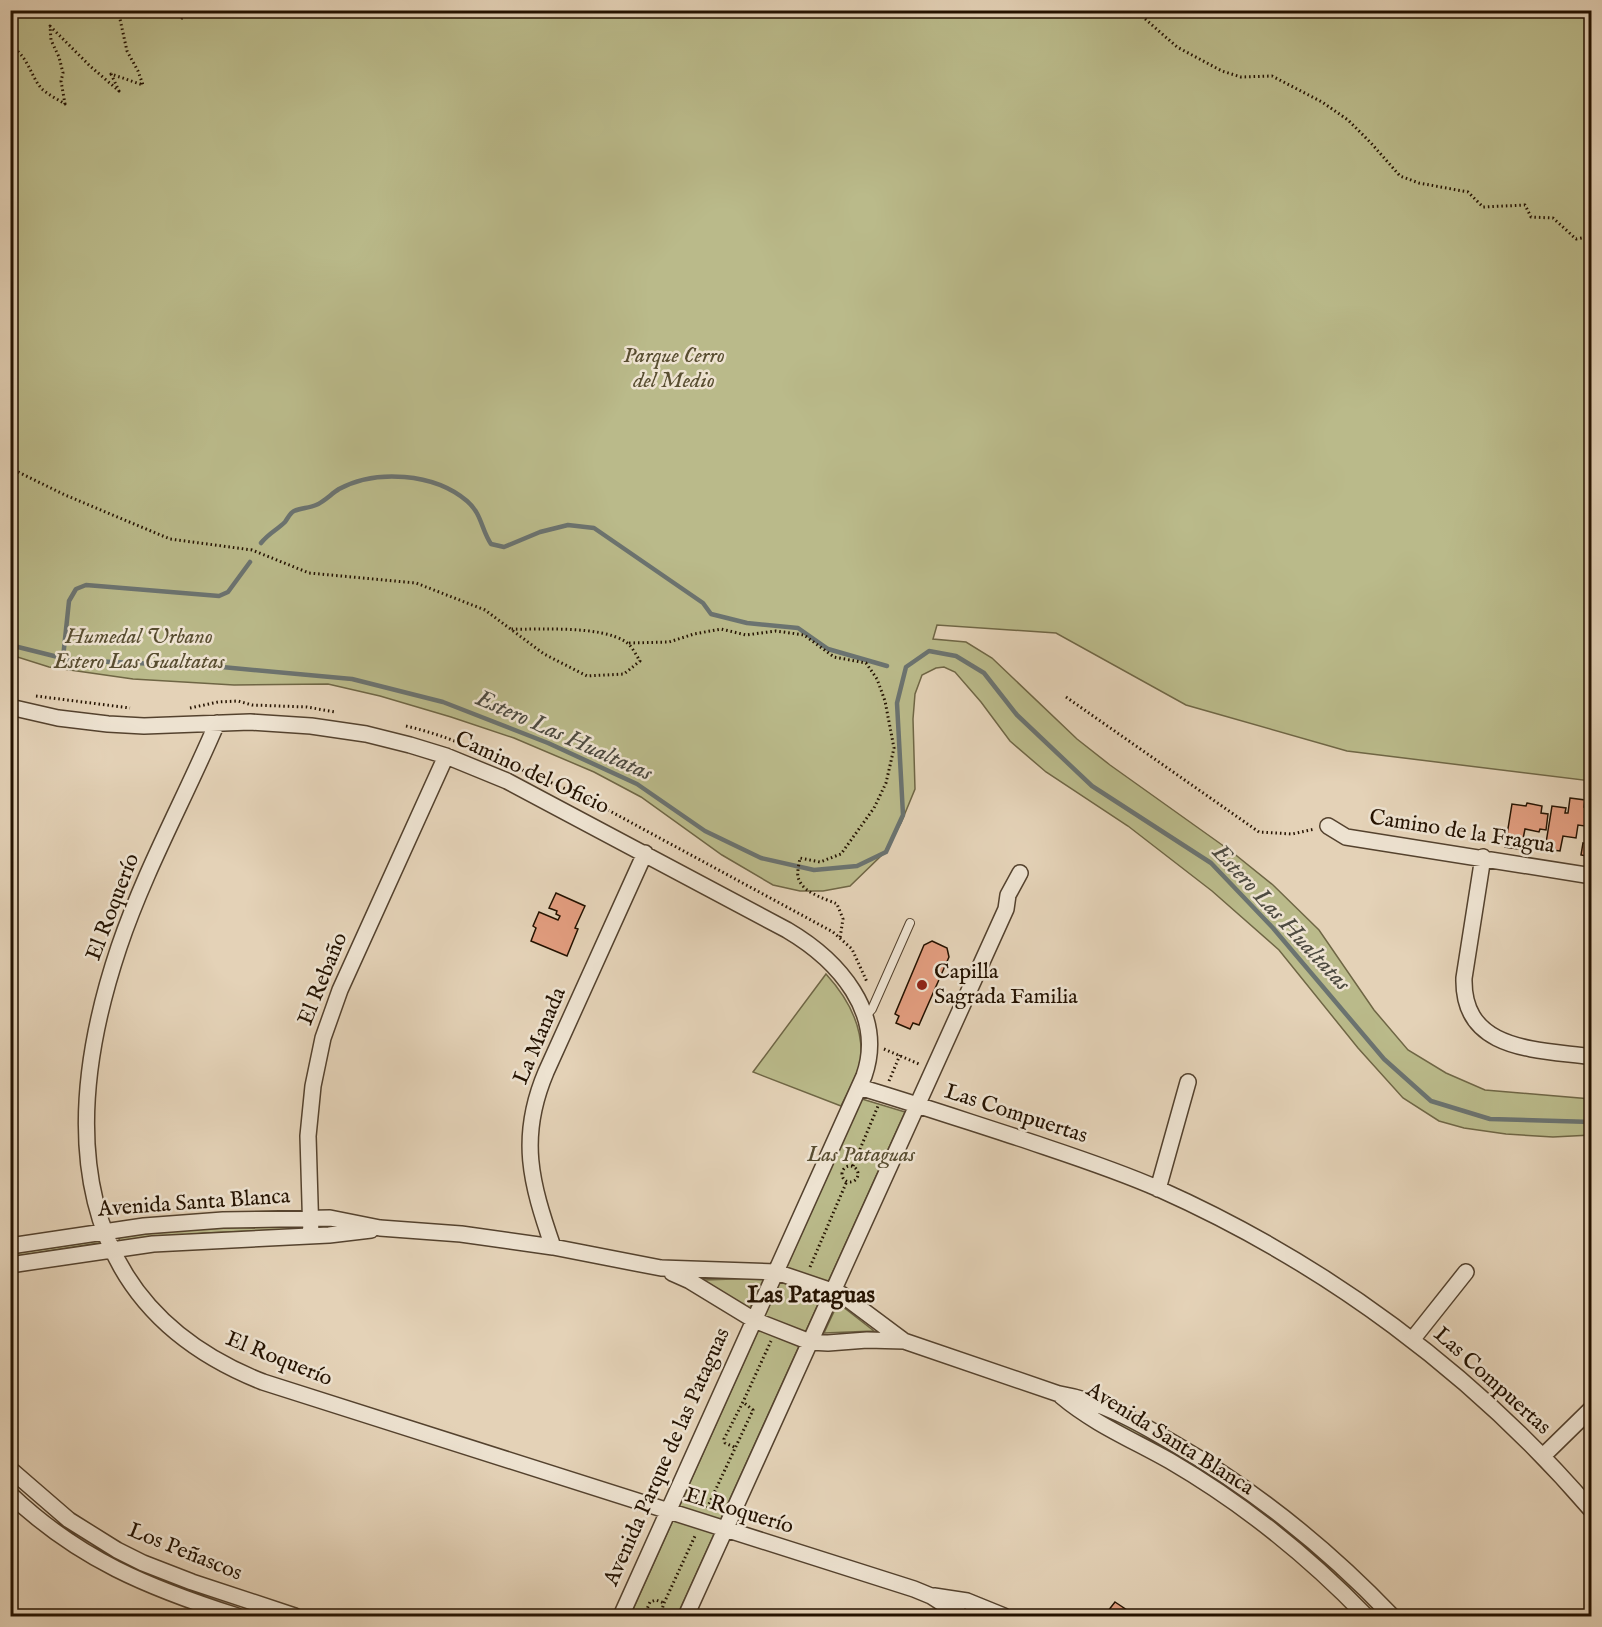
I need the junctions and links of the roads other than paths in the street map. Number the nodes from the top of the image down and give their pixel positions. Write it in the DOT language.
graph roads {
  1 [pos="10,707"];
  2 [pos="217,723"];
  3 [pos="446,756"];
  4 [pos="1328,826"];
  5 [pos="645,853"];
  6 [pos="1483,857"];
  7 [pos="1020,873"];
  8 [pos="1592,876"];
  9 [pos="910,923"];
  10 [pos="865,1017"];
  11 [pos="1592,1057"];
  12 [pos="1188,1082"];
  13 [pos="859,1087"];
  14 [pos="916,1105"];
  15 [pos="1158,1189"];
  16 [pos="310,1217"];
  17 [pos="380,1228"];
  18 [pos="104,1230"];
  19 [pos="311,1236"];
  20 [pos="10,1246"];
  21 [pos="553,1247"];
  22 [pos="111,1248"];
  23 [pos="10,1264"];
  24 [pos="661,1268"];
  25 [pos="776,1272"];
  26 [pos="1466,1272"];
  27 [pos="833,1290"];
  28 [pos="754,1320"];
  29 [pos="1412,1340"];
  30 [pos="904,1341"];
  31 [pos="810,1342"];
  32 [pos="1059,1394"];
  33 [pos="1592,1408"];
  34 [pos="1543,1456"];
  35 [pos="10,1469"];
  36 [pos="1228,1476"];
  37 [pos="1217,1491"];
  38 [pos="10,1494"];
  39 [pos="1592,1511"];
  40 [pos="668,1512"];
  41 [pos="725,1530"];
  42 [pos="1349,1572"];
  43 [pos="1336,1586"];
  44 [pos="931,1596"];
  45 [pos="237,1617"];
  46 [pos="295,1617"];
  47 [pos="621,1617"];
  48 [pos="686,1617"];
  49 [pos="963,1617"];
  50 [pos="1005,1617"];
  51 [pos="1366,1617"];
  52 [pos="1392,1617"];
  1 -- 2 [label="street, Camino del Oficio"];
  2 -- 3 [label="street, Camino del Oficio"];
  2 -- 18 [label="street, El Roquerío"];
  3 -- 5 [label="street, Camino del Oficio"];
  3 -- 16 [label="street, El Rebaño"];
  4 -- 6 [label="street, Camino de la Fragua"];
  5 -- 10 [label="street, Camino del Oficio"];
  5 -- 21 [label="street, La Manada"];
  6 -- 8 [label="street, Camino de la Fragua"];
  6 -- 11 [label="street"];
  7 -- 14 [label="street"];
  9 -- 10 [label="lane"];
  10 -- 13 [label="street, Camino del Oficio"];
  12 -- 15 [label="street"];
  13 -- 14 [label="street, Las Compuertas"];
  13 -- 25 [label="street, Avenida Parque de las Pataguas"];
  14 -- 15 [label="street, Las Compuertas"];
  14 -- 27 [label="street"];
  15 -- 29 [label="street, Las Compuertas"];
  16 -- 17 [label="street, Avenida Santa Blanca"];
  16 -- 18 [label="street, Avenida Santa Blanca"];
  16 -- 19 [label="street, El Rebaño"];
  17 -- 19 [label="street, Avenida Santa Blanca"];
  17 -- 21 [label="street, Avenida Santa Blanca"];
  18 -- 20 [label="street, Avenida Santa Blanca"];
  18 -- 22 [label="street, El Roquerío"];
  19 -- 22 [label="street, Avenida Santa Blanca"];
  21 -- 24 [label="street, Avenida Santa Blanca"];
  22 -- 23 [label="street, Avenida Santa Blanca"];
  22 -- 40 [label="street, El Roquerío"];
  24 -- 25 [label="street, Avenida Santa Blanca"];
  24 -- 28 [label="street, Avenida Santa Blanca"];
  25 -- 27 [label="street, Avenida Santa Blanca"];
  25 -- 28 [label="street, Avenida Parque de las Pataguas"];
  26 -- 29 [label="street, Las Compuertas"];
  27 -- 30 [label="street, Avenida Santa Blanca"];
  27 -- 31 [label="street"];
  28 -- 31 [label="street, Avenida Santa Blanca"];
  28 -- 40 [label="street, Avenida Parque de las Pataguas"];
  29 -- 34 [label="street, Las Compuertas"];
  30 -- 31 [label="street, Avenida Santa Blanca"];
  30 -- 32 [label="street, Avenida Santa Blanca"];
  31 -- 41 [label="street"];
  32 -- 36 [label="street, Avenida Santa Blanca"];
  32 -- 37 [label="street, Avenida Santa Blanca"];
  33 -- 34 [label="street, Las Compuertas"];
  34 -- 39 [label="street, Las Compuertas"];
  35 -- 46 [label="street, Los Peñascos"];
  36 -- 37 [label="street"];
  36 -- 42 [label="street, Avenida Santa Blanca"];
  37 -- 43 [label="street, Avenida Santa Blanca"];
  38 -- 45 [label="street, Los Peñascos"];
  40 -- 41 [label="street, El Roquerío"];
  40 -- 47 [label="street, Avenida Parque de las Pataguas"];
  41 -- 44 [label="street, El Roquerío"];
  41 -- 48 [label="street"];
  42 -- 43 [label="street"];
  42 -- 52 [label="street, Avenida Santa Blanca"];
  43 -- 51 [label="street, Avenida Santa Blanca"];
  44 -- 49 [label="street, El Roquerío"];
  44 -- 50 [label="street, El Roquerío"];
}
